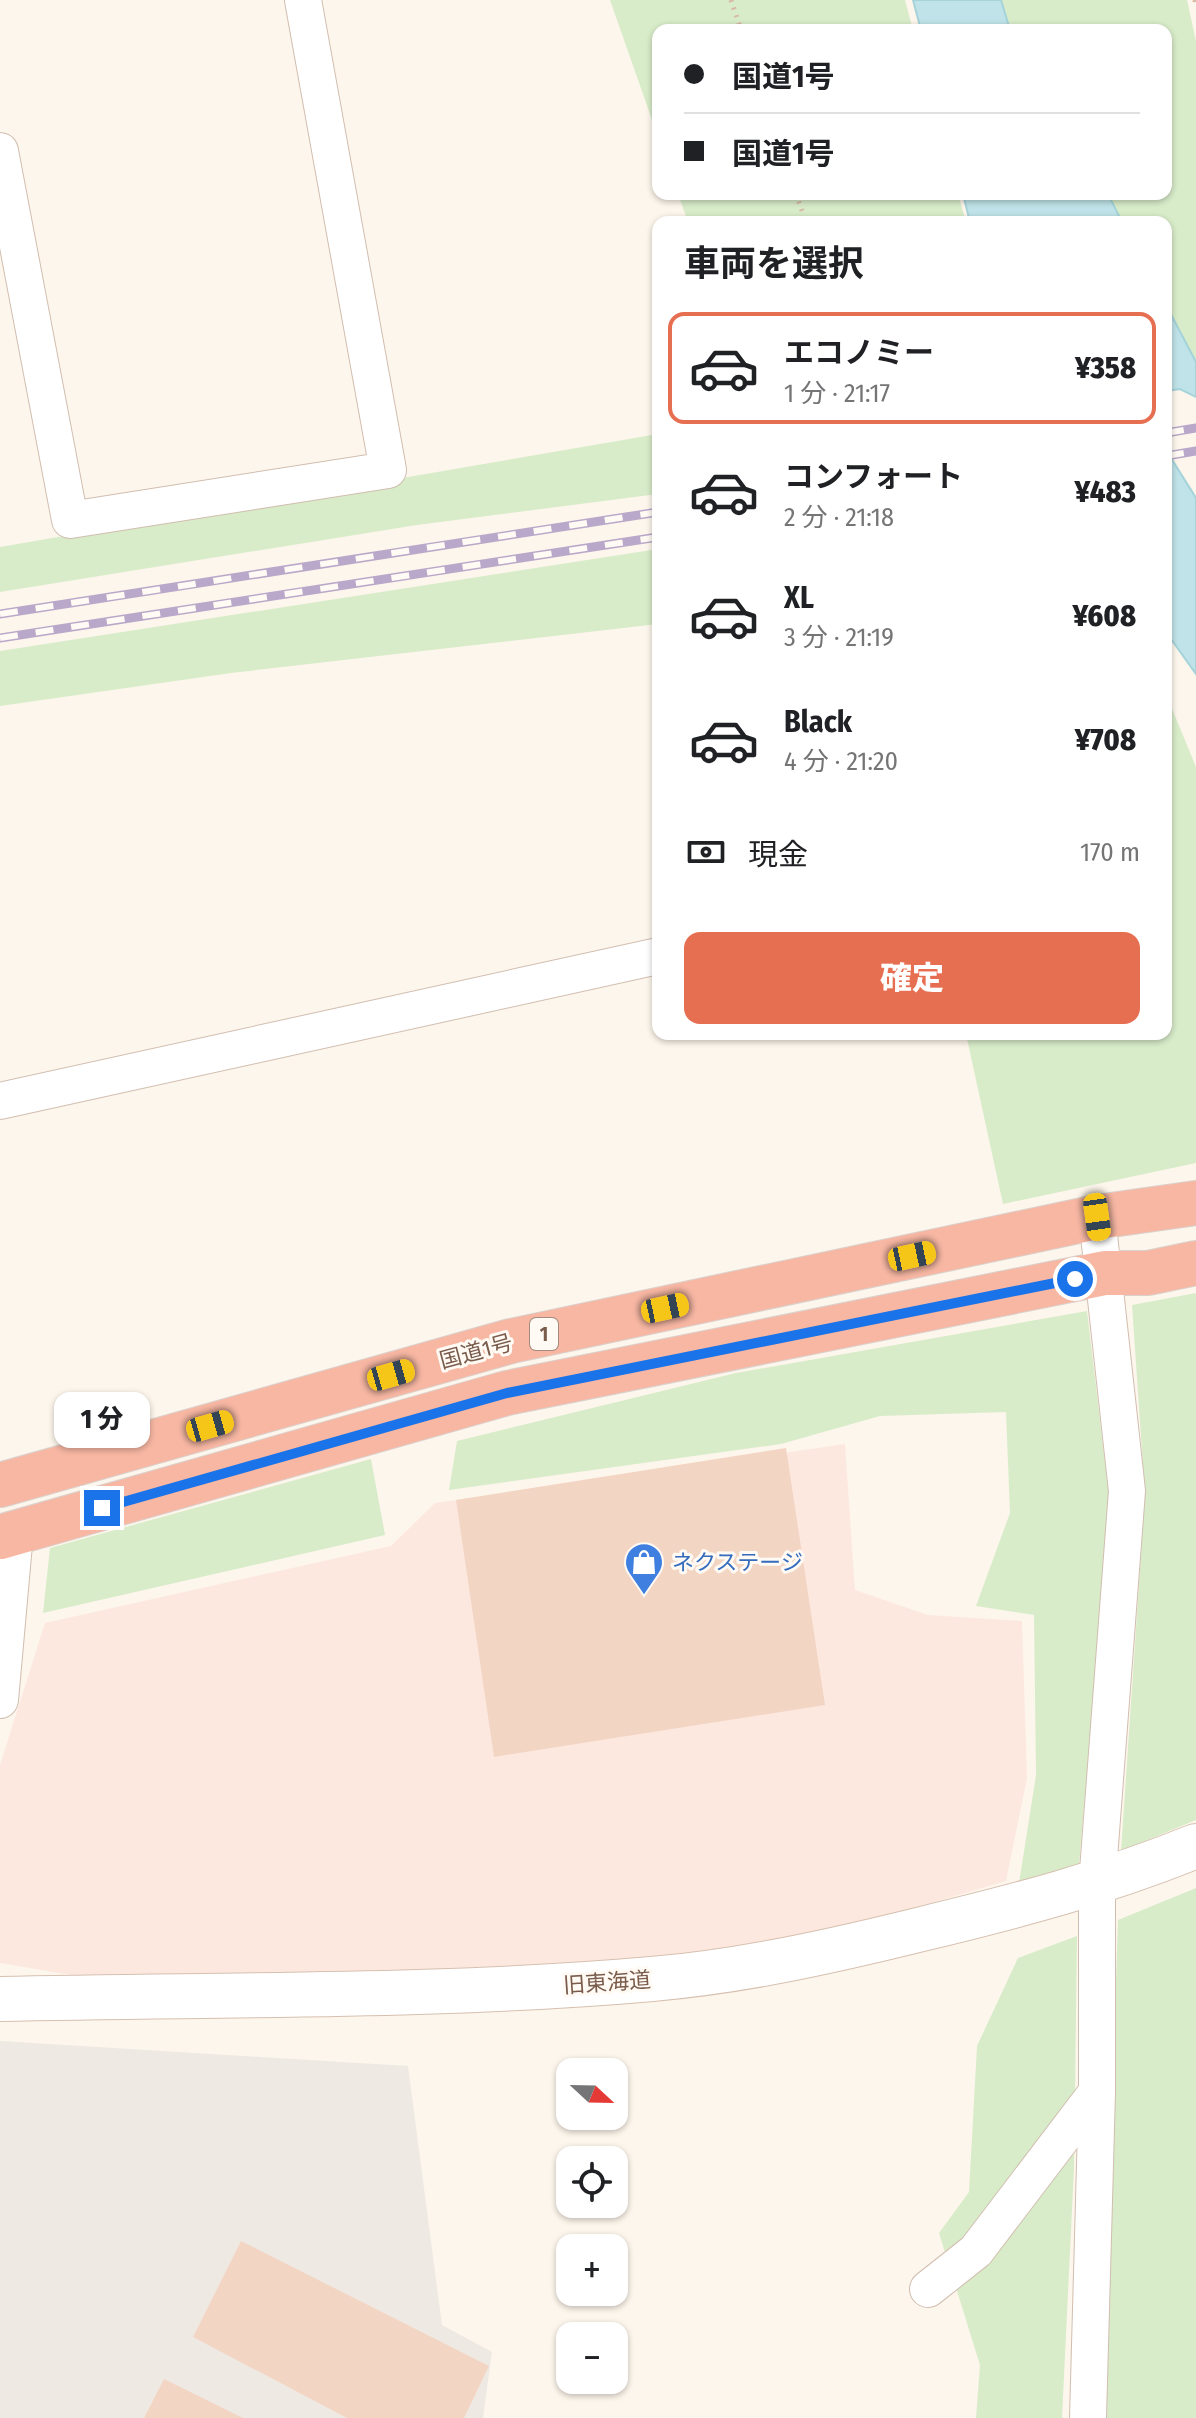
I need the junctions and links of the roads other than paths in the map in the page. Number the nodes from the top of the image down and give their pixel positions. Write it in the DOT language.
graph roads {
  1 [pos="303,0"];
  2 [pos="0,151"];
  3 [pos="652,957"];
  4 [pos="0,1101"];
  5 [pos="1196,1203"];
  6 [pos="1097,1217"];
  7 [pos="1196,1263"];
  8 [pos="1105,1273"];
  9 [pos="0,1485"];
  10 [pos="7,1535"];
  11 [pos="0,1700"];
  12 [pos="1196,1846"];
  13 [pos="1110,1880"];
  14 [pos="0,1999"];
  15 [pos="1097,2092"];
  16 [pos="928,2289"];
  17 [pos="1088,2418"];
  1 -- 2 [label="street"];
  3 -- 4 [label="street"];
  5 -- 6 [label="highway, 国道1号 / 1"];
  6 -- 8 [label="street"];
  6 -- 9 [label="highway, 国道1号 / 1"];
  7 -- 8 [label="highway, 1"];
  8 -- 10 [label="highway, 1"];
  8 -- 13 [label="street"];
  10 -- 11 [label="street"];
  12 -- 13 [label="street, 旧東海道"];
  13 -- 14 [label="street, 旧東海道"];
  13 -- 15 [label="street"];
  15 -- 16 [label="street"];
  15 -- 17 [label="street"];
}
